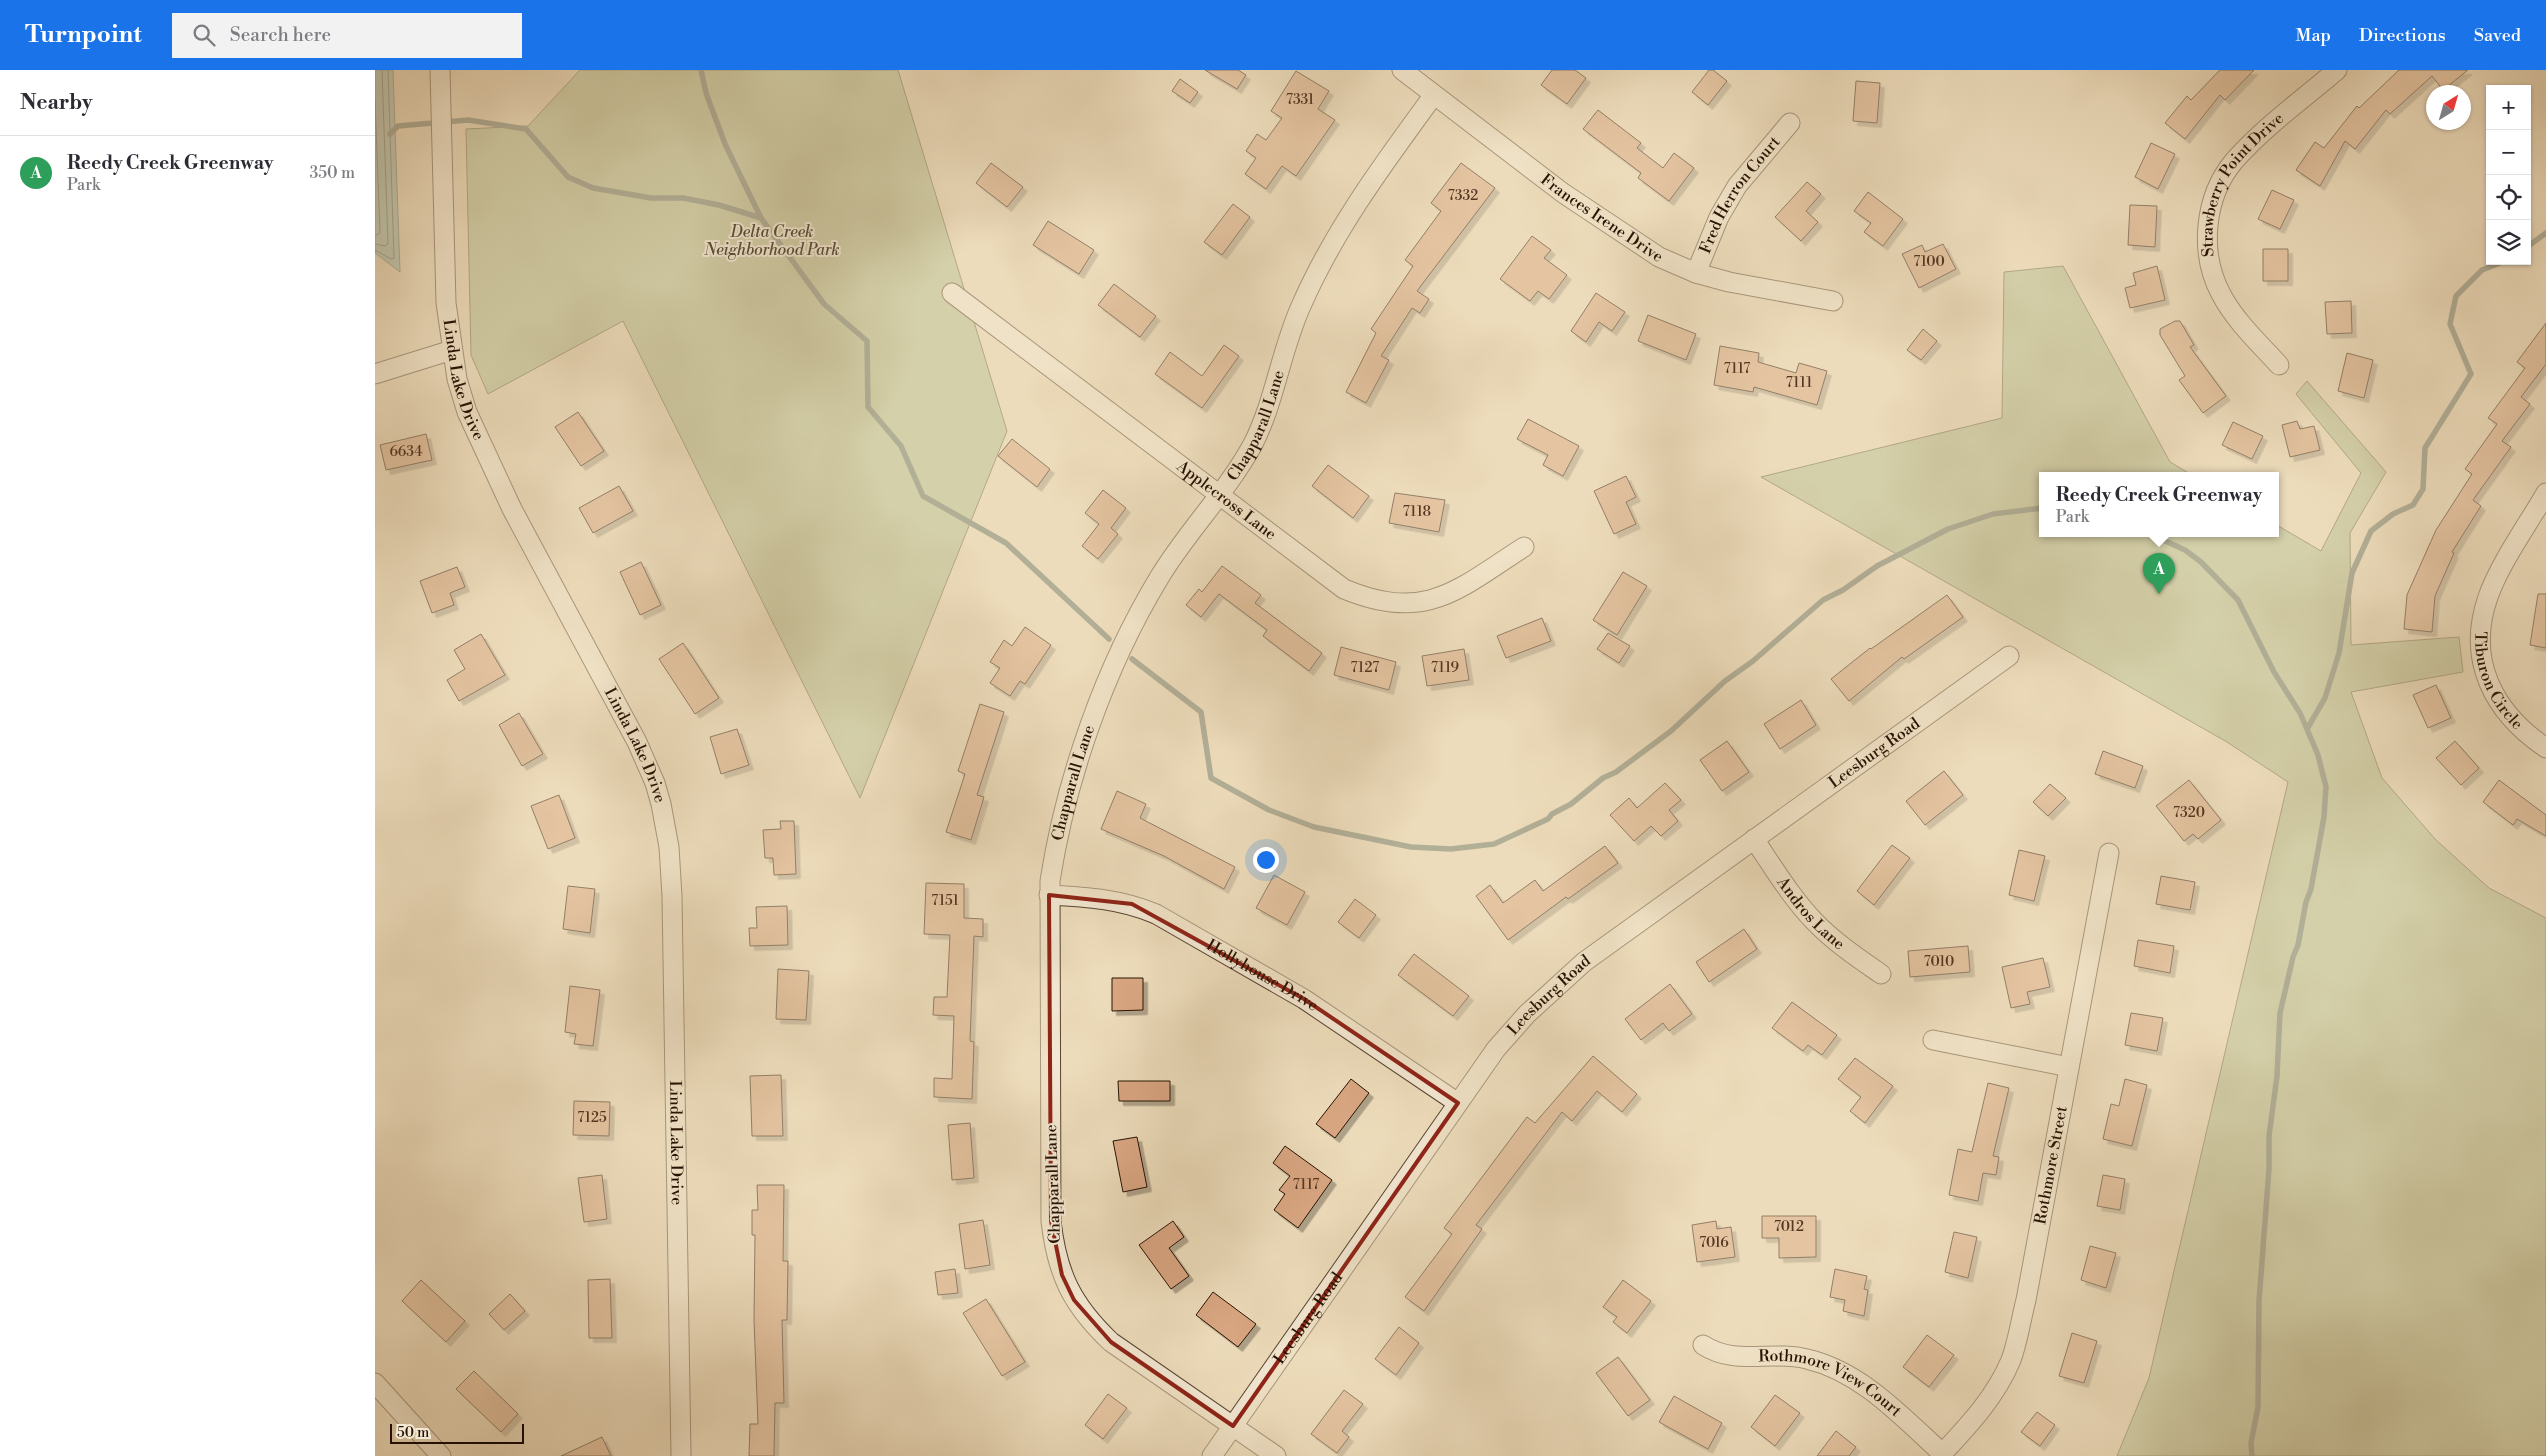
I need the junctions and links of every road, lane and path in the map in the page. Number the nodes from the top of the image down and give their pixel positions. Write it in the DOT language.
graph roads {
  1 [pos="440,70"];
  2 [pos="1402,70"];
  3 [pos="2337,70"];
  4 [pos="1433,96"];
  5 [pos="1790,123"];
  6 [pos="1696,273"];
  7 [pos="952,294"];
  8 [pos="1833,301"];
  9 [pos="452,350"];
  10 [pos="2279,365"];
  11 [pos="375,374"];
  12 [pos="2546,493"];
  13 [pos="1219,496"];
  14 [pos="1524,547"];
  15 [pos="2009,656"];
  16 [pos="2546,748"];
  17 [pos="1754,839"];
  18 [pos="2109,853"];
  19 [pos="1049,895"];
  20 [pos="1881,974"];
  21 [pos="1933,1040"];
  22 [pos="2069,1067"];
  23 [pos="1458,1104"];
  24 [pos="1703,1345"];
  25 [pos="375,1383"];
  26 [pos="1233,1426"];
  27 [pos="1941,1455"];
  28 [pos="441,1456"];
  29 [pos="681,1456"];
  30 [pos="1212,1456"];
  31 [pos="1276,1456"];
  1 -- 9 [label="street, Linda Lake Drive"];
  2 -- 4 [label="street, Frances Irene Drive"];
  3 -- 10 [label="street, Strawberry Point Drive"];
  4 -- 6 [label="street, Frances Irene Drive"];
  4 -- 13 [label="street, Chapparall Lane"];
  5 -- 6 [label="street, Fred Herron Court"];
  6 -- 8 [label="street, Frances Irene Drive"];
  7 -- 13 [label="street, Applecross Lane"];
  9 -- 11 [label="street"];
  9 -- 29 [label="street, Linda Lake Drive"];
  12 -- 16 [label="street, Tiburon Circle"];
  13 -- 14 [label="street, Applecross Lane"];
  13 -- 19 [label="street, Chapparall Lane"];
  15 -- 17 [label="street, Leesburg Road"];
  17 -- 20 [label="street, Andros Lane"];
  17 -- 23 [label="street, Leesburg Road"];
  18 -- 22 [label="street, Rothmore Street"];
  19 -- 23 [label="street, Hollyhouse Drive"];
  19 -- 26 [label="street, Chapparall Lane"];
  21 -- 22 [label="street"];
  22 -- 27 [label="street, Rothmore Street"];
  23 -- 26 [label="street, Leesburg Road"];
  24 -- 27 [label="street, Rothmore View Court"];
  25 -- 28 [label="street"];
  26 -- 30 [label="street, Leesburg Road"];
  26 -- 31 [label="street, Chapparall Lane"];
}
